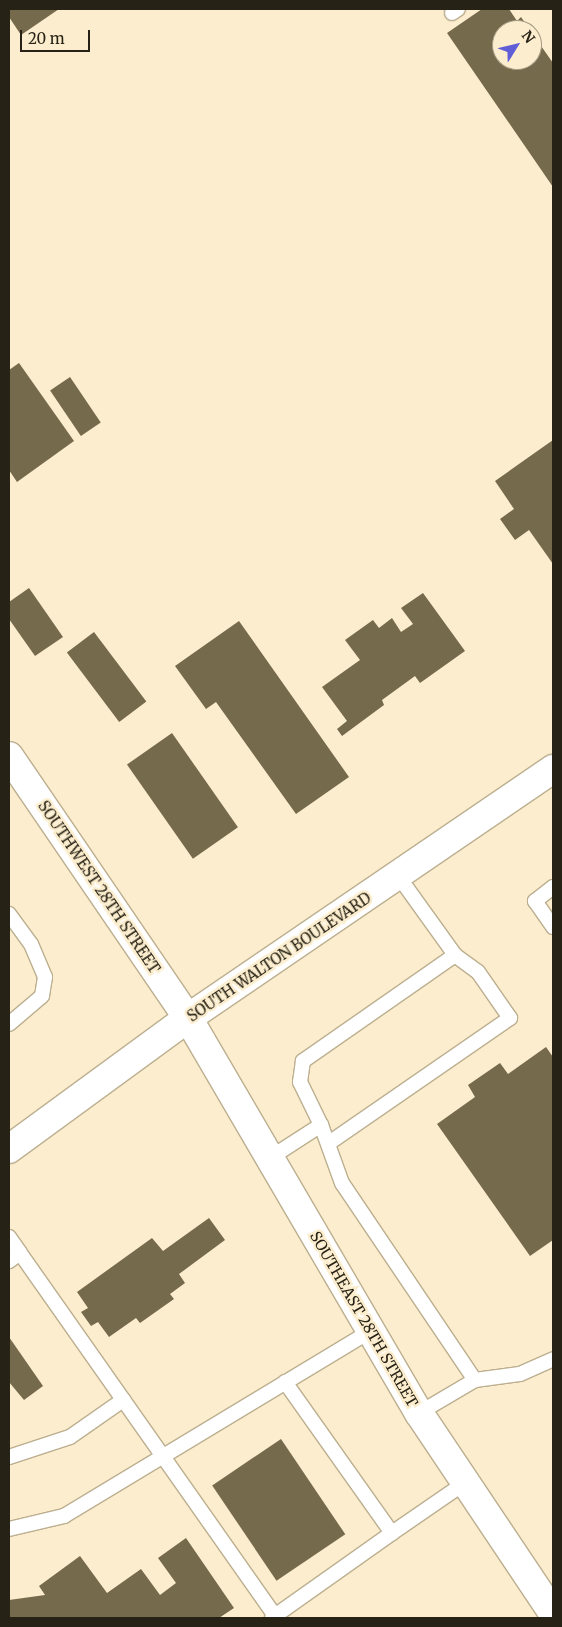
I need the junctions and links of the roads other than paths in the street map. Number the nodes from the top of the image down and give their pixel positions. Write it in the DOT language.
graph roads {
  1 [pos="9,756"];
  2 [pos="553,769"];
  3 [pos="400,877"];
  4 [pos="553,887"];
  5 [pos="9,914"];
  6 [pos="553,928"];
  7 [pos="455,955"];
  8 [pos="188,1018"];
  9 [pos="9,1024"];
  10 [pos="321,1126"];
  11 [pos="329,1143"];
  12 [pos="9,1149"];
  13 [pos="270,1158"];
  14 [pos="9,1236"];
  15 [pos="14,1257"];
  16 [pos="371,1331"];
  17 [pos="553,1359"];
  18 [pos="475,1380"];
  19 [pos="285,1382"];
  20 [pos="123,1400"];
  21 [pos="419,1413"];
  22 [pos="162,1456"];
  23 [pos="9,1457"];
  24 [pos="466,1482"];
  25 [pos="9,1529"];
  26 [pos="392,1533"];
  27 [pos="553,1612"];
  28 [pos="274,1617"];
  1 -- 8 [label="main road, SOUTHWEST 28TH STREET"];
  2 -- 3 [label="main road, SOUTH WALTON BOULEVARD"];
  3 -- 7 [label="lane"];
  3 -- 8 [label="main road, SOUTH WALTON BOULEVARD"];
  4 -- 6 [label="lane"];
  5 -- 9 [label="lane"];
  7 -- 10 [label="lane"];
  7 -- 11 [label="lane"];
  8 -- 12 [label="main road, SOUTH WALTON BOULEVARD"];
  8 -- 13 [label="main road, SOUTHEAST 28TH STREET"];
  10 -- 11 [label="lane"];
  10 -- 13 [label="lane"];
  11 -- 18 [label="lane"];
  13 -- 16 [label="main road, SOUTHEAST 28TH STREET"];
  14 -- 15 [label="lane"];
  15 -- 20 [label="lane"];
  16 -- 19 [label="lane"];
  16 -- 21 [label="main road, SOUTHEAST 28TH STREET"];
  17 -- 18 [label="lane"];
  18 -- 21 [label="lane"];
  19 -- 22 [label="lane"];
  19 -- 26 [label="lane"];
  20 -- 22 [label="lane"];
  20 -- 23 [label="lane"];
  21 -- 24 [label="main road, SOUTHEAST 28TH STREET"];
  22 -- 25 [label="lane"];
  22 -- 28 [label="lane"];
  24 -- 26 [label="lane"];
  24 -- 27 [label="main road, SOUTHEAST 28TH STREET"];
  26 -- 28 [label="lane"];
}
